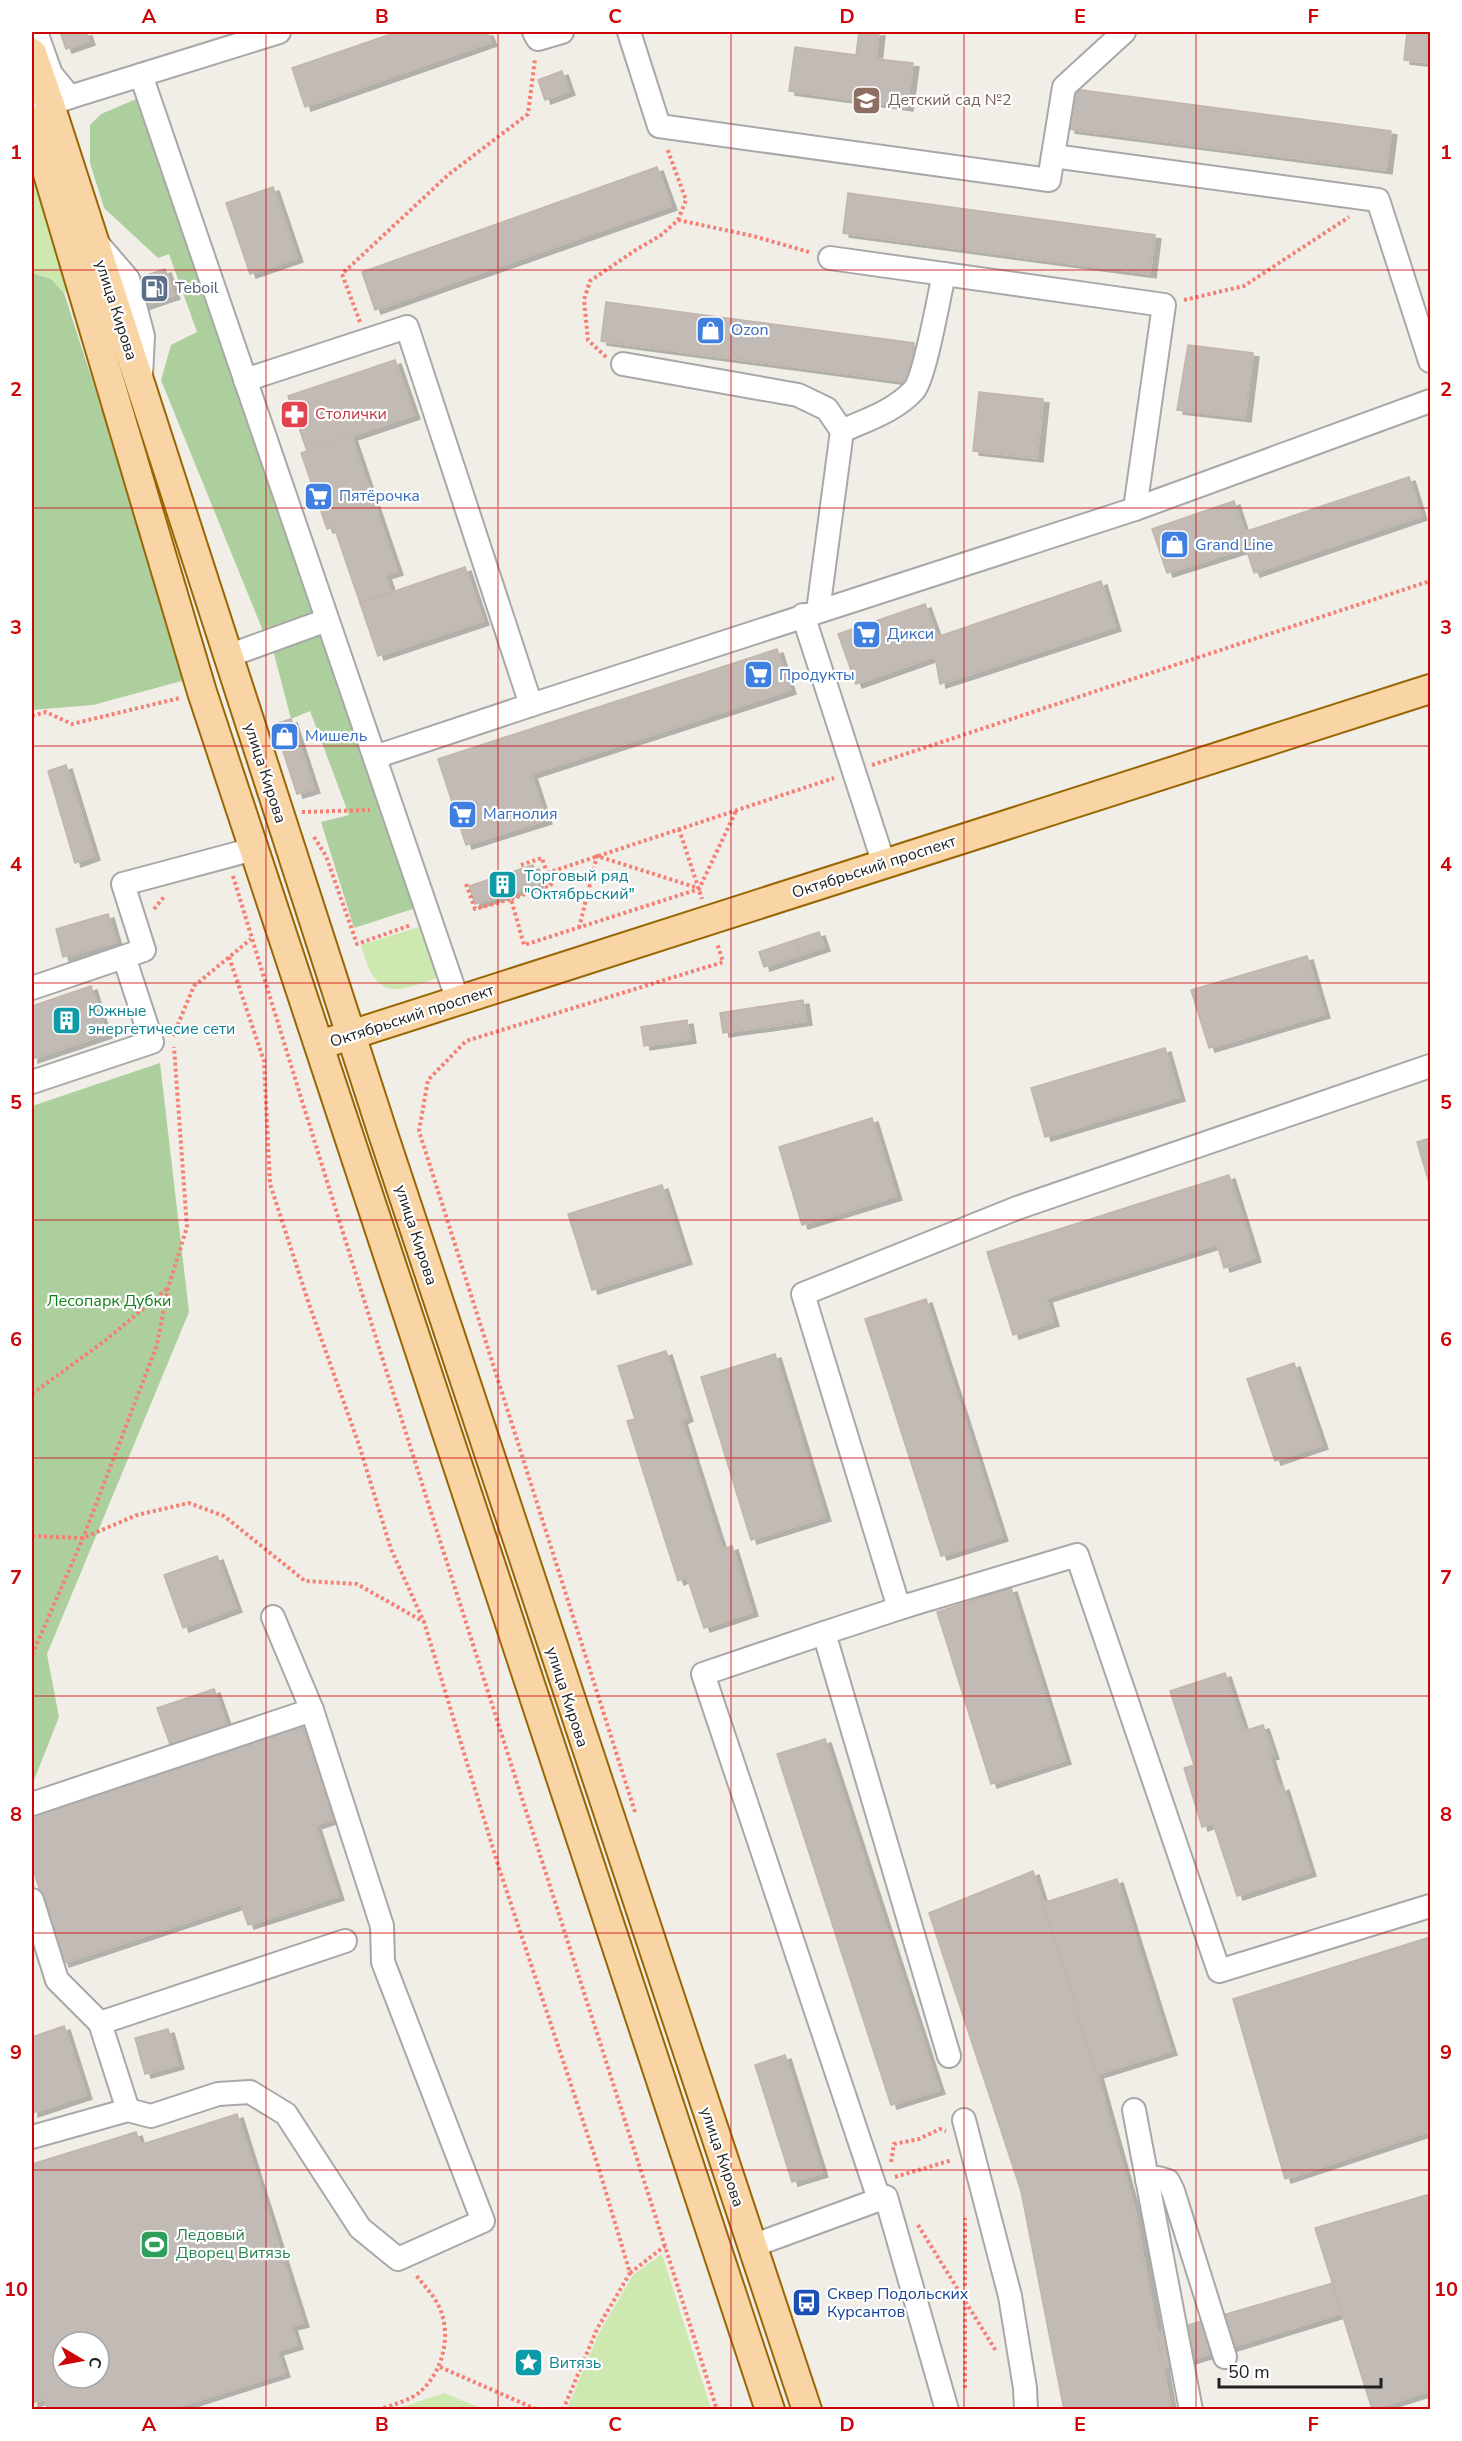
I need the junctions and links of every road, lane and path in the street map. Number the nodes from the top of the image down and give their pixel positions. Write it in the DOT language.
graph roads {
  1 [pos="279,32"];
  2 [pos="562,32"];
  3 [pos="629,32"];
  4 [pos="1124,32"];
  5 [pos="536,35"];
  6 [pos="33,48"];
  7 [pos="141,75"];
  8 [pos="46,108"];
  9 [pos="659,126"];
  10 [pos="1062,157"];
  11 [pos="1378,200"];
  12 [pos="678,220"];
  13 [pos="830,258"];
  14 [pos="944,274"];
  15 [pos="1164,305"];
  16 [pos="367,340"];
  17 [pos="1431,361"];
  18 [pos="623,364"];
  19 [pos="245,380"];
  20 [pos="1431,400"];
  21 [pos="842,431"];
  22 [pos="1135,509"];
  23 [pos="1431,581"];
  24 [pos="810,613"];
  25 [pos="327,620"];
  26 [pos="228,656"];
  27 [pos="1431,689"];
  28 [pos="202,693"];
  29 [pos="531,705"];
  30 [pos="32,716"];
  31 [pos="375,757"];
  32 [pos="854,771"];
  33 [pos="392,809"];
  34 [pos="736,811"];
  35 [pos="303,821"];
  36 [pos="679,829"];
  37 [pos="309,830"];
  38 [pos="240,852"];
  39 [pos="597,856"];
  40 [pos="884,864"];
  41 [pos="518,866"];
  42 [pos="547,873"];
  43 [pos="466,884"];
  44 [pos="699,889"];
  45 [pos="511,899"];
  46 [pos="429,919"];
  47 [pos="709,920"];
  48 [pos="579,928"];
  49 [pos="251,939"];
  50 [pos="124,957"];
  51 [pos="230,957"];
  52 [pos="723,962"];
  53 [pos="32,988"];
  54 [pos="458,1001"];
  55 [pos="350,1036"];
  56 [pos="319,1046"];
  57 [pos="1431,1066"];
  58 [pos="32,1082"];
  59 [pos="168,1288"];
  60 [pos="32,1394"];
  61 [pos="32,1536"];
  62 [pos="83,1538"];
  63 [pos="909,1605"];
  64 [pos="273,1617"];
  65 [pos="424,1622"];
  66 [pos="824,1633"];
  67 [pos="32,1655"];
  68 [pos="312,1710"];
  69 [pos="32,1804"];
  70 [pos="636,1813"];
  71 [pos="32,1900"];
  72 [pos="1431,1906"];
  73 [pos="345,1941"];
  74 [pos="100,2023"];
  75 [pos="949,2056"];
  76 [pos="128,2110"];
  77 [pos="1134,2110"];
  78 [pos="957,2126"];
  79 [pos="32,2137"];
  80 [pos="962,2157"];
  81 [pos="892,2167"];
  82 [pos="1148,2180"];
  83 [pos="889,2193"];
  84 [pos="913,2216"];
  85 [pos="965,2217"];
  86 [pos="752,2246"];
  87 [pos="665,2247"];
  88 [pos="398,2259"];
  89 [pos="630,2273"];
  90 [pos="965,2301"];
  91 [pos="998,2354"];
  92 [pos="1225,2357"];
  93 [pos="440,2367"];
  94 [pos="959,2384"];
  95 [pos="962,2391"];
  96 [pos="956,2404"];
  97 [pos="378,2409"];
  98 [pos="538,2409"];
  99 [pos="563,2409"];
  100 [pos="717,2409"];
  101 [pos="770,2409"];
  102 [pos="807,2409"];
  103 [pos="1026,2409"];
  104 [pos="1191,2409"];
  1 -- 7 [label="street"];
  2 -- 5 [label="street"];
  3 -- 9 [label="street"];
  4 -- 10 [label="street"];
  5 -- 16 [label="path"];
  6 -- 8 [label="main road, улица Кирова"];
  7 -- 8 [label="street"];
  7 -- 19 [label="street"];
  8 -- 26 [label="main road, улица Кирова"];
  8 -- 28 [label="main road, улица Кирова"];
  9 -- 10 [label="street"];
  9 -- 12 [label="path"];
  10 -- 11 [label="street"];
  11 -- 15 [label="path"];
  11 -- 17 [label="street"];
  12 -- 13 [label="path"];
  12 -- 18 [label="path"];
  13 -- 14 [label="street"];
  14 -- 15 [label="street"];
  14 -- 21 [label="street"];
  15 -- 22 [label="street"];
  16 -- 19 [label="street"];
  16 -- 29 [label="street"];
  18 -- 21 [label="street"];
  19 -- 25 [label="street"];
  20 -- 22 [label="street"];
  21 -- 24 [label="street"];
  22 -- 24 [label="street"];
  23 -- 32 [label="path"];
  24 -- 29 [label="street"];
  24 -- 32 [label="street"];
  25 -- 26 [label="street"];
  25 -- 31 [label="street"];
  26 -- 55 [label="main road, улица Кирова"];
  27 -- 40 [label="main road, Октябрьский проспект"];
  28 -- 30 [label="path"];
  28 -- 38 [label="main road, улица Кирова"];
  29 -- 31 [label="street"];
  31 -- 33 [label="street"];
  32 -- 34 [label="path"];
  32 -- 40 [label="street"];
  33 -- 35 [label="path"];
  33 -- 46 [label="street"];
  34 -- 36 [label="path"];
  34 -- 44 [label="path"];
  36 -- 39 [label="path"];
  36 -- 44 [label="path"];
  37 -- 46 [label="path"];
  38 -- 49 [label="path"];
  38 -- 50 [label="street"];
  38 -- 56 [label="main road, улица Кирова"];
  39 -- 42 [label="path"];
  39 -- 44 [label="path"];
  39 -- 48 [label="path"];
  40 -- 47 [label="main road, Октябрьский проспект"];
  41 -- 42 [label="path"];
  42 -- 45 [label="path"];
  43 -- 45 [label="path"];
  44 -- 47 [label="path"];
  44 -- 48 [label="path"];
  45 -- 48 [label="path"];
  46 -- 54 [label="street"];
  47 -- 54 [label="main road, Октябрьский проспект"];
  49 -- 51 [label="path"];
  49 -- 87 [label="path"];
  50 -- 53 [label="street"];
  50 -- 58 [label="street"];
  51 -- 59 [label="path"];
  51 -- 65 [label="path"];
  52 -- 70 [label="path"];
  54 -- 55 [label="main road, Октябрьский проспект"];
  55 -- 56 [label="main road, Октябрьский проспект"];
  55 -- 86 [label="main road, улица Кирова"];
  56 -- 101 [label="main road, улица Кирова"];
  57 -- 63 [label="street"];
  59 -- 60 [label="path"];
  59 -- 62 [label="path"];
  61 -- 62 [label="path"];
  62 -- 65 [label="path"];
  62 -- 67 [label="path"];
  63 -- 66 [label="street"];
  63 -- 72 [label="street"];
  64 -- 68 [label="street"];
  65 -- 89 [label="path"];
  66 -- 75 [label="street"];
  66 -- 83 [label="street"];
  68 -- 69 [label="street"];
  68 -- 88 [label="street"];
  71 -- 74 [label="street"];
  73 -- 74 [label="street"];
  74 -- 76 [label="street"];
  76 -- 79 [label="street"];
  76 -- 88 [label="street"];
  77 -- 82 [label="street"];
  78 -- 81 [label="path"];
  78 -- 103 [label="street"];
  80 -- 83 [label="path"];
  82 -- 92 [label="street"];
  82 -- 104 [label="street"];
  83 -- 86 [label="street"];
  83 -- 96 [label="street"];
  84 -- 90 [label="path"];
  85 -- 90 [label="path"];
  86 -- 102 [label="main road, улица Кирова"];
  87 -- 89 [label="path"];
  87 -- 100 [label="path"];
  88 -- 93 [label="path"];
  89 -- 99 [label="path"];
  90 -- 91 [label="path"];
  90 -- 96 [label="path"];
  93 -- 97 [label="path"];
  93 -- 98 [label="path"];
  94 -- 95 [label="path"];
}
